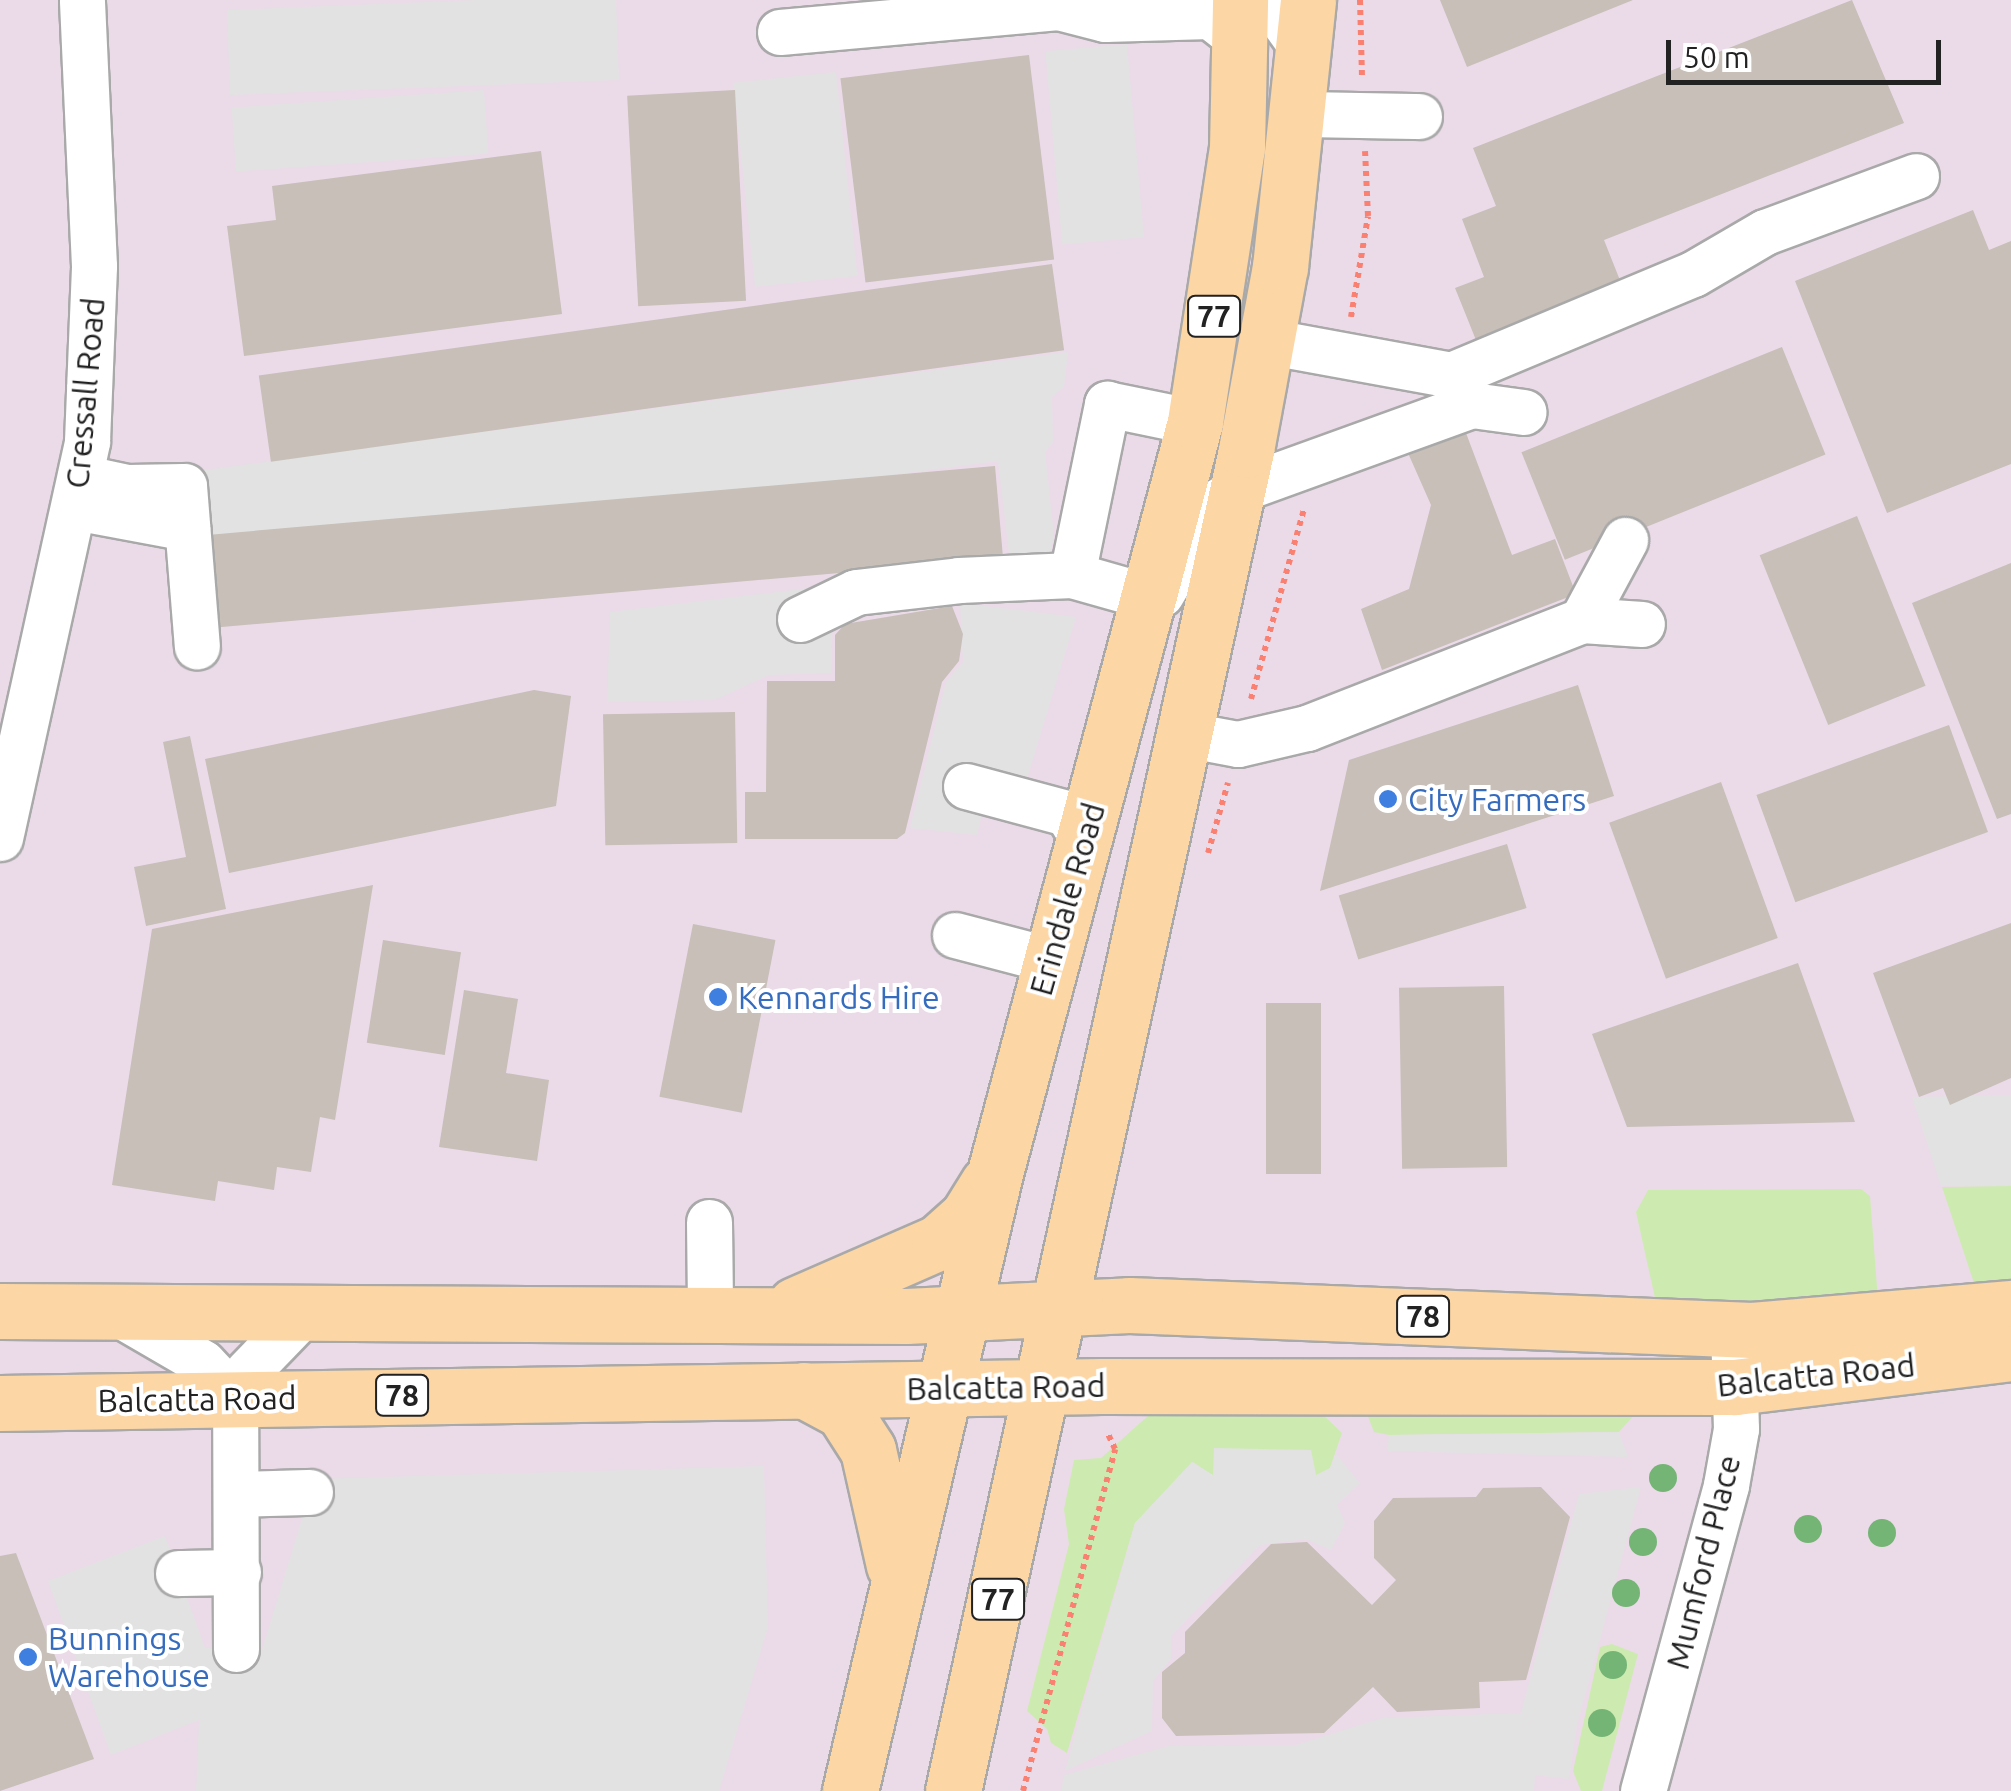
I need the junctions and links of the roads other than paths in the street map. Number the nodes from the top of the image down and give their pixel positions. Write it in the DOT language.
graph roads {
  1 [pos="82,0"];
  2 [pos="1240,10"];
  3 [pos="1088,13"];
  4 [pos="1307,26"];
  5 [pos="780,32"];
  6 [pos="1299,114"];
  7 [pos="1419,116"];
  8 [pos="1916,176"];
  9 [pos="1266,341"];
  10 [pos="1524,412"];
  11 [pos="1195,422"];
  12 [pos="1242,470"];
  13 [pos="77,492"];
  14 [pos="1624,540"];
  15 [pos="1072,576"];
  16 [pos="1146,612"];
  17 [pos="800,619"];
  18 [pos="1582,620"];
  19 [pos="1642,624"];
  20 [pos="197,646"];
  21 [pos="1184,734"];
  22 [pos="966,786"];
  23 [pos="0,838"];
  24 [pos="1084,842"];
  25 [pos="955,936"];
  26 [pos="1050,960"];
  27 [pos="995,1173"];
  28 [pos="709,1222"];
  29 [pos="1061,1307"];
  30 [pos="2011,1308"];
  31 [pos="112,1310"];
  32 [pos="306,1310"];
  33 [pos="710,1310"];
  34 [pos="783,1310"];
  35 [pos="0,1311"];
  36 [pos="962,1313"];
  37 [pos="1733,1329"];
  38 [pos="2011,1353"];
  39 [pos="1044,1386"];
  40 [pos="1734,1387"];
  41 [pos="945,1388"];
  42 [pos="804,1390"];
  43 [pos="236,1397"];
  44 [pos="0,1403"];
  45 [pos="310,1492"];
  46 [pos="237,1494"];
  47 [pos="178,1573"];
  48 [pos="251,1581"];
  49 [pos="898,1588"];
  50 [pos="236,1649"];
  51 [pos="850,1791"];
  52 [pos="953,1791"];
  53 [pos="1643,1791"];
  1 -- 13 [label="street, Cressall Road"];
  2 -- 3 [label="street"];
  2 -- 4 [label="street"];
  2 -- 11 [label="main road, Erindale Road / 77"];
  3 -- 5 [label="street"];
  4 -- 6 [label="main road, 77"];
  6 -- 7 [label="street"];
  6 -- 9 [label="main road, 77"];
  8 -- 9 [label="street"];
  9 -- 12 [label="main road, 77"];
  10 -- 12 [label="street"];
  11 -- 15 [label="street"];
  11 -- 16 [label="main road, Erindale Road / 77"];
  12 -- 16 [label="street"];
  12 -- 21 [label="main road, 77"];
  13 -- 20 [label="street"];
  13 -- 23 [label="street, Cressall Road"];
  14 -- 18 [label="street"];
  15 -- 16 [label="street"];
  15 -- 17 [label="street"];
  16 -- 24 [label="main road, Erindale Road / 77"];
  18 -- 19 [label="street"];
  18 -- 21 [label="street"];
  21 -- 29 [label="main road, 77"];
  22 -- 24 [label="street"];
  24 -- 26 [label="main road, Erindale Road / 77"];
  25 -- 26 [label="street"];
  26 -- 27 [label="main road, Erindale Road / 77"];
  27 -- 34 [label="main road"];
  27 -- 36 [label="main road, Erindale Road / 77"];
  28 -- 33 [label="street"];
  29 -- 36 [label="main road, Balcatta Road / 78"];
  29 -- 37 [label="main road, Balcatta Road / 78"];
  29 -- 39 [label="main road, 77"];
  30 -- 37 [label="main road, Balcatta Road / 78"];
  31 -- 32 [label="main road, Balcatta Road / 78"];
  31 -- 35 [label="main road, Balcatta Road / 78"];
  31 -- 43 [label="street"];
  32 -- 33 [label="main road, Balcatta Road / 78"];
  32 -- 43 [label="street"];
  33 -- 34 [label="main road, Balcatta Road / 78"];
  34 -- 36 [label="main road, Balcatta Road / 78"];
  36 -- 41 [label="main road, Erindale Road / 77"];
  37 -- 40 [label="street, Mumford Place"];
  38 -- 40 [label="main road, Balcatta Road"];
  39 -- 40 [label="main road, Balcatta Road"];
  39 -- 41 [label="main road, Balcatta Road / 78"];
  39 -- 52 [label="main road, 77"];
  40 -- 53 [label="street, Mumford Place"];
  41 -- 42 [label="main road, Balcatta Road / 78"];
  41 -- 49 [label="main road, Erindale Road / 77"];
  42 -- 43 [label="main road, Balcatta Road / 78"];
  42 -- 49 [label="main road"];
  43 -- 44 [label="main road, Balcatta Road / 78"];
  43 -- 46 [label="street"];
  45 -- 46 [label="street"];
  46 -- 48 [label="street"];
  47 -- 48 [label="street"];
  48 -- 50 [label="street"];
  49 -- 51 [label="main road, Erindale Road / 77"];
}
